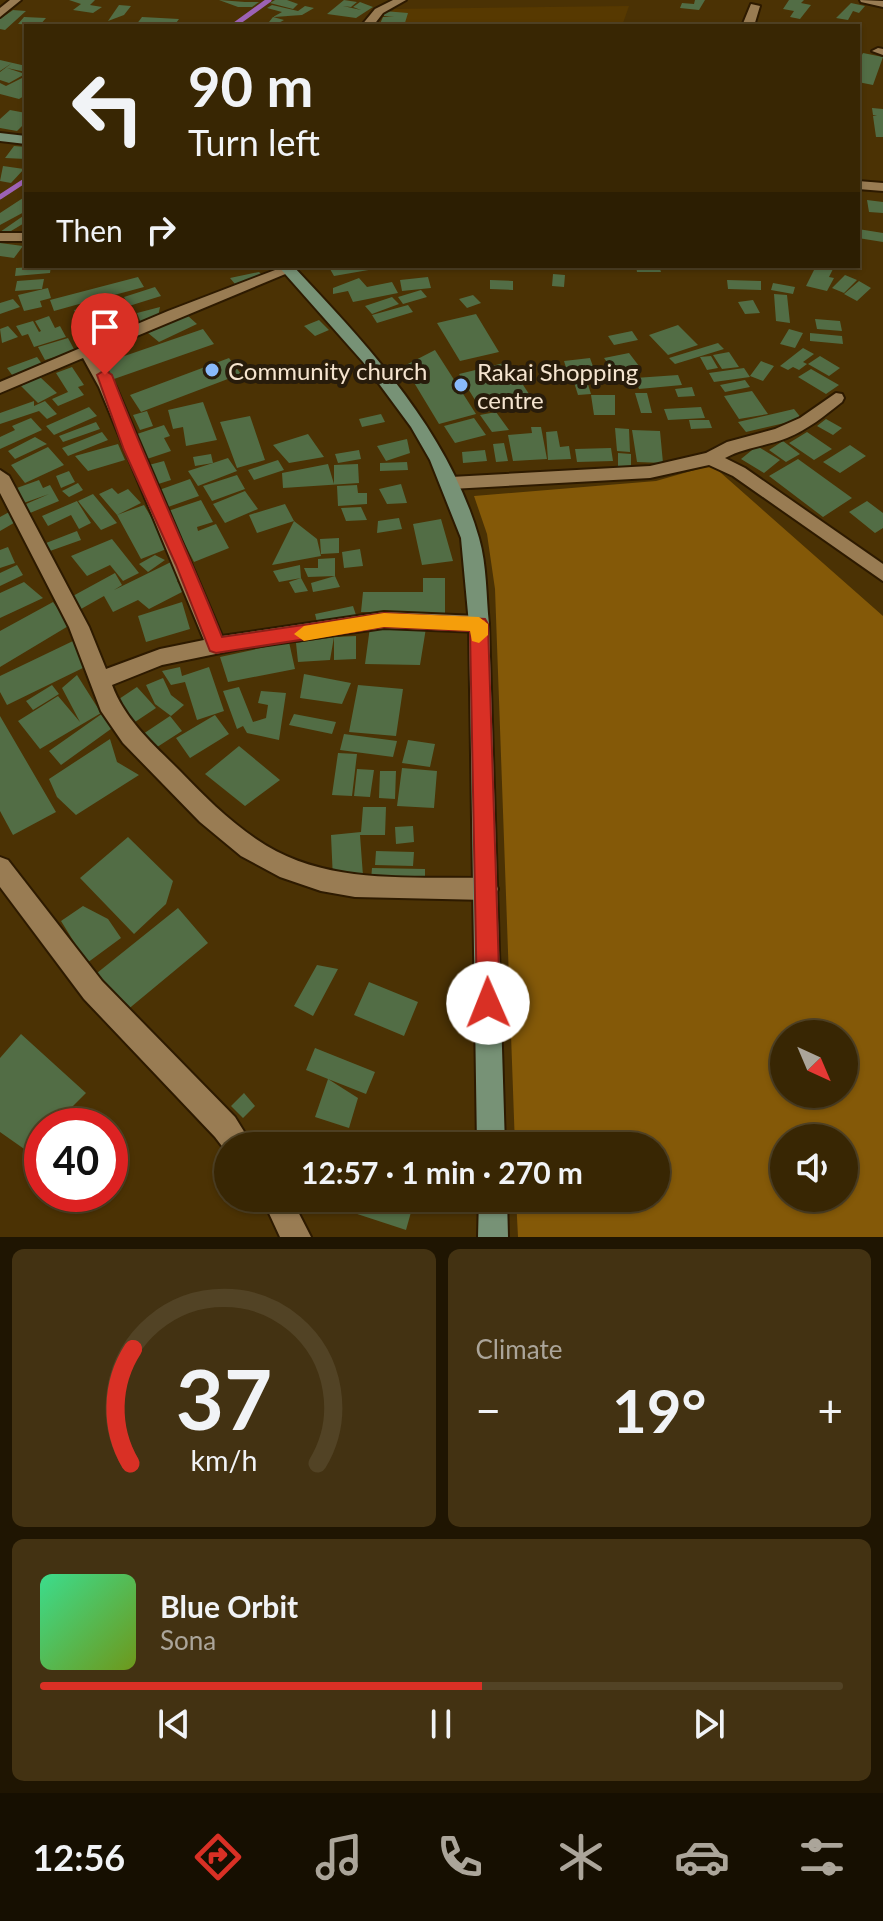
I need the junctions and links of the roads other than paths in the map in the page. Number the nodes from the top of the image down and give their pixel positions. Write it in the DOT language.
graph roads {
  1 [pos="16,0"];
  2 [pos="401,0"];
  3 [pos="865,0"];
  4 [pos="883,4"];
  5 [pos="755,6"];
  6 [pos="0,14"];
  7 [pos="369,24"];
  8 [pos="749,24"];
  9 [pos="0,137"];
  10 [pos="24,140"];
  11 [pos="860,185"];
  12 [pos="883,187"];
  13 [pos="0,237"];
  14 [pos="24,237"];
  15 [pos="287,268"];
  16 [pos="86,351"];
  17 [pos="0,388"];
  18 [pos="836,398"];
  19 [pos="711,458"];
  20 [pos="0,476"];
  21 [pos="451,483"];
  22 [pos="883,574"];
  23 [pos="479,624"];
  24 [pos="216,646"];
  25 [pos="99,681"];
  26 [pos="0,868"];
  27 [pos="486,889"];
  28 [pos="229,1132"];
  29 [pos="491,1132"];
  30 [pos="283,1212"];
  31 [pos="493,1212"];
  32 [pos="296,1237"];
  33 [pos="493,1237"];
  1 -- 6 [label="street"];
  2 -- 7 [label="street"];
  3 -- 4 [label="street"];
  5 -- 8 [label="street"];
  9 -- 10 [label="street"];
  11 -- 12 [label="street"];
  13 -- 14 [label="street"];
  15 -- 16 [label="street"];
  15 -- 21 [label="street"];
  16 -- 17 [label="street"];
  16 -- 24 [label="street"];
  18 -- 19 [label="street"];
  19 -- 21 [label="street"];
  19 -- 22 [label="street"];
  20 -- 25 [label="street"];
  21 -- 23 [label="street"];
  23 -- 24 [label="street"];
  23 -- 27 [label="street"];
  24 -- 25 [label="street"];
  25 -- 27 [label="street"];
  26 -- 28 [label="street"];
  27 -- 29 [label="street"];
  30 -- 32 [label="street"];
  31 -- 33 [label="street"];
}
